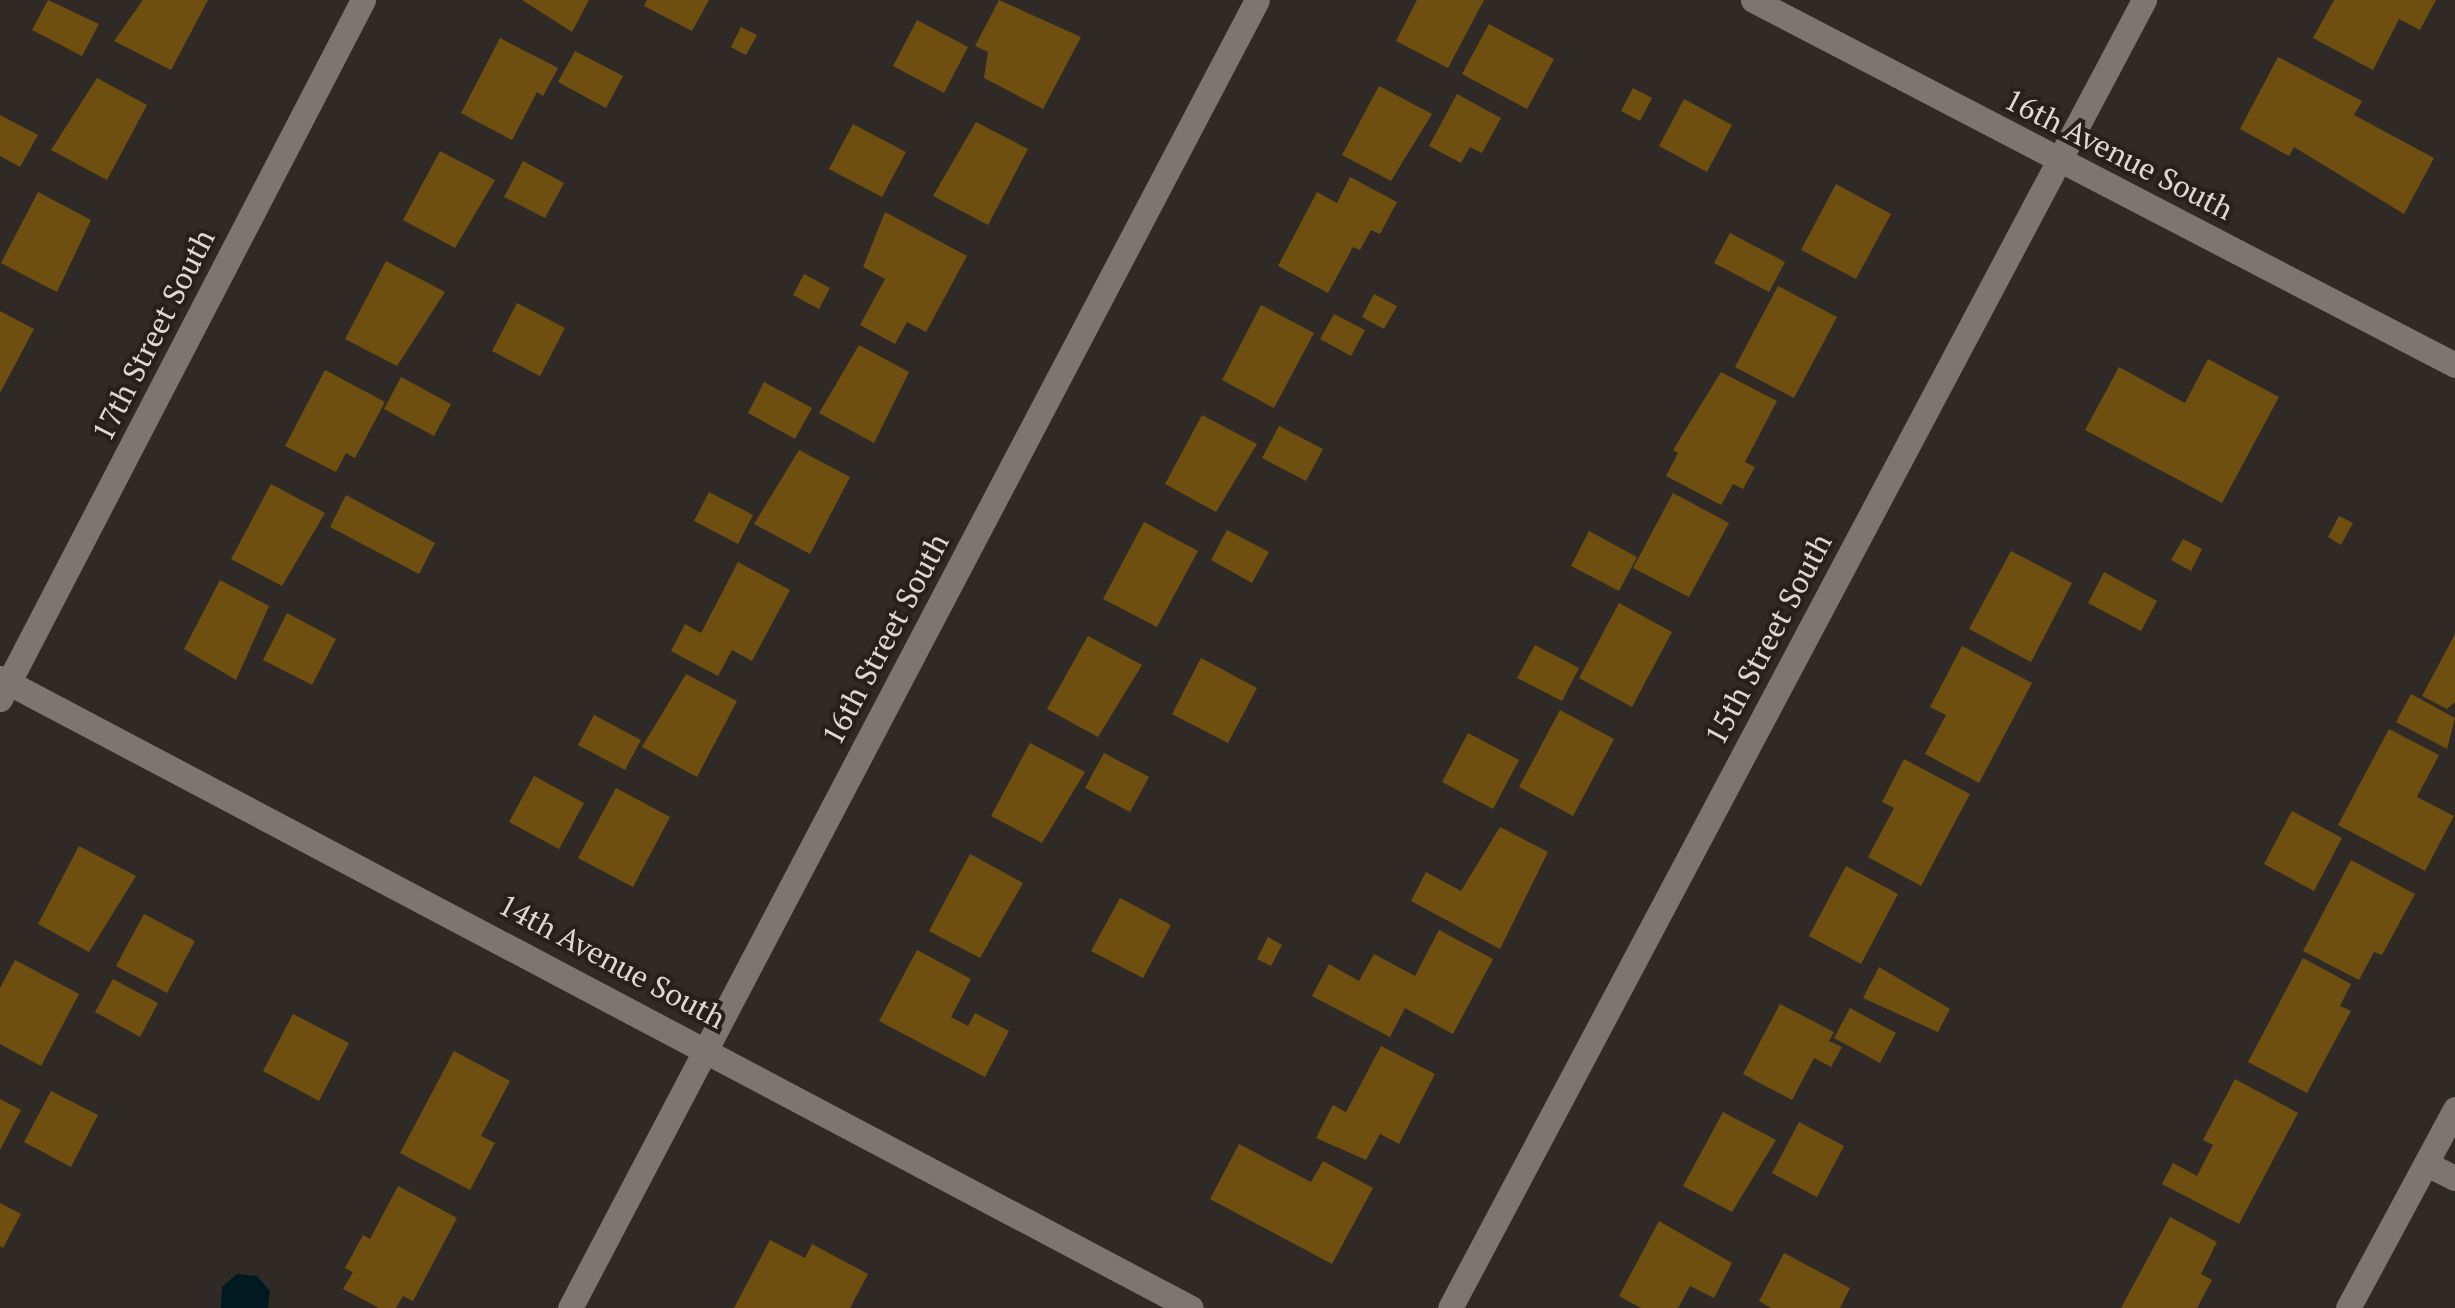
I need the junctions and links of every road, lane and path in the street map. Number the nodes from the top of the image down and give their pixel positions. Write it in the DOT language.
graph roads {
  1 [pos="363,0"];
  2 [pos="1257,0"];
  3 [pos="1753,0"];
  4 [pos="2144,0"];
  5 [pos="2059,161"];
  6 [pos="2455,364"];
  7 [pos="3,687"];
  8 [pos="708,1048"];
  9 [pos="2455,1109"];
  10 [pos="2427,1164"];
  11 [pos="2455,1178"];
  12 [pos="570,1308"];
  13 [pos="1191,1308"];
  14 [pos="1450,1308"];
  15 [pos="2348,1308"];
  1 -- 7 [label="street, 17th Street South"];
  2 -- 8 [label="street, 16th Street South"];
  3 -- 5 [label="street, 16th Avenue South"];
  4 -- 5 [label="street, 15th Street South"];
  5 -- 6 [label="street, 16th Avenue South"];
  5 -- 14 [label="street, 15th Street South"];
  7 -- 8 [label="street, 14th Avenue South"];
  8 -- 12 [label="street, 16th Street South"];
  8 -- 13 [label="street, 14th Avenue South"];
  9 -- 10 [label="street"];
  10 -- 11 [label="street"];
  10 -- 15 [label="street"];
}
